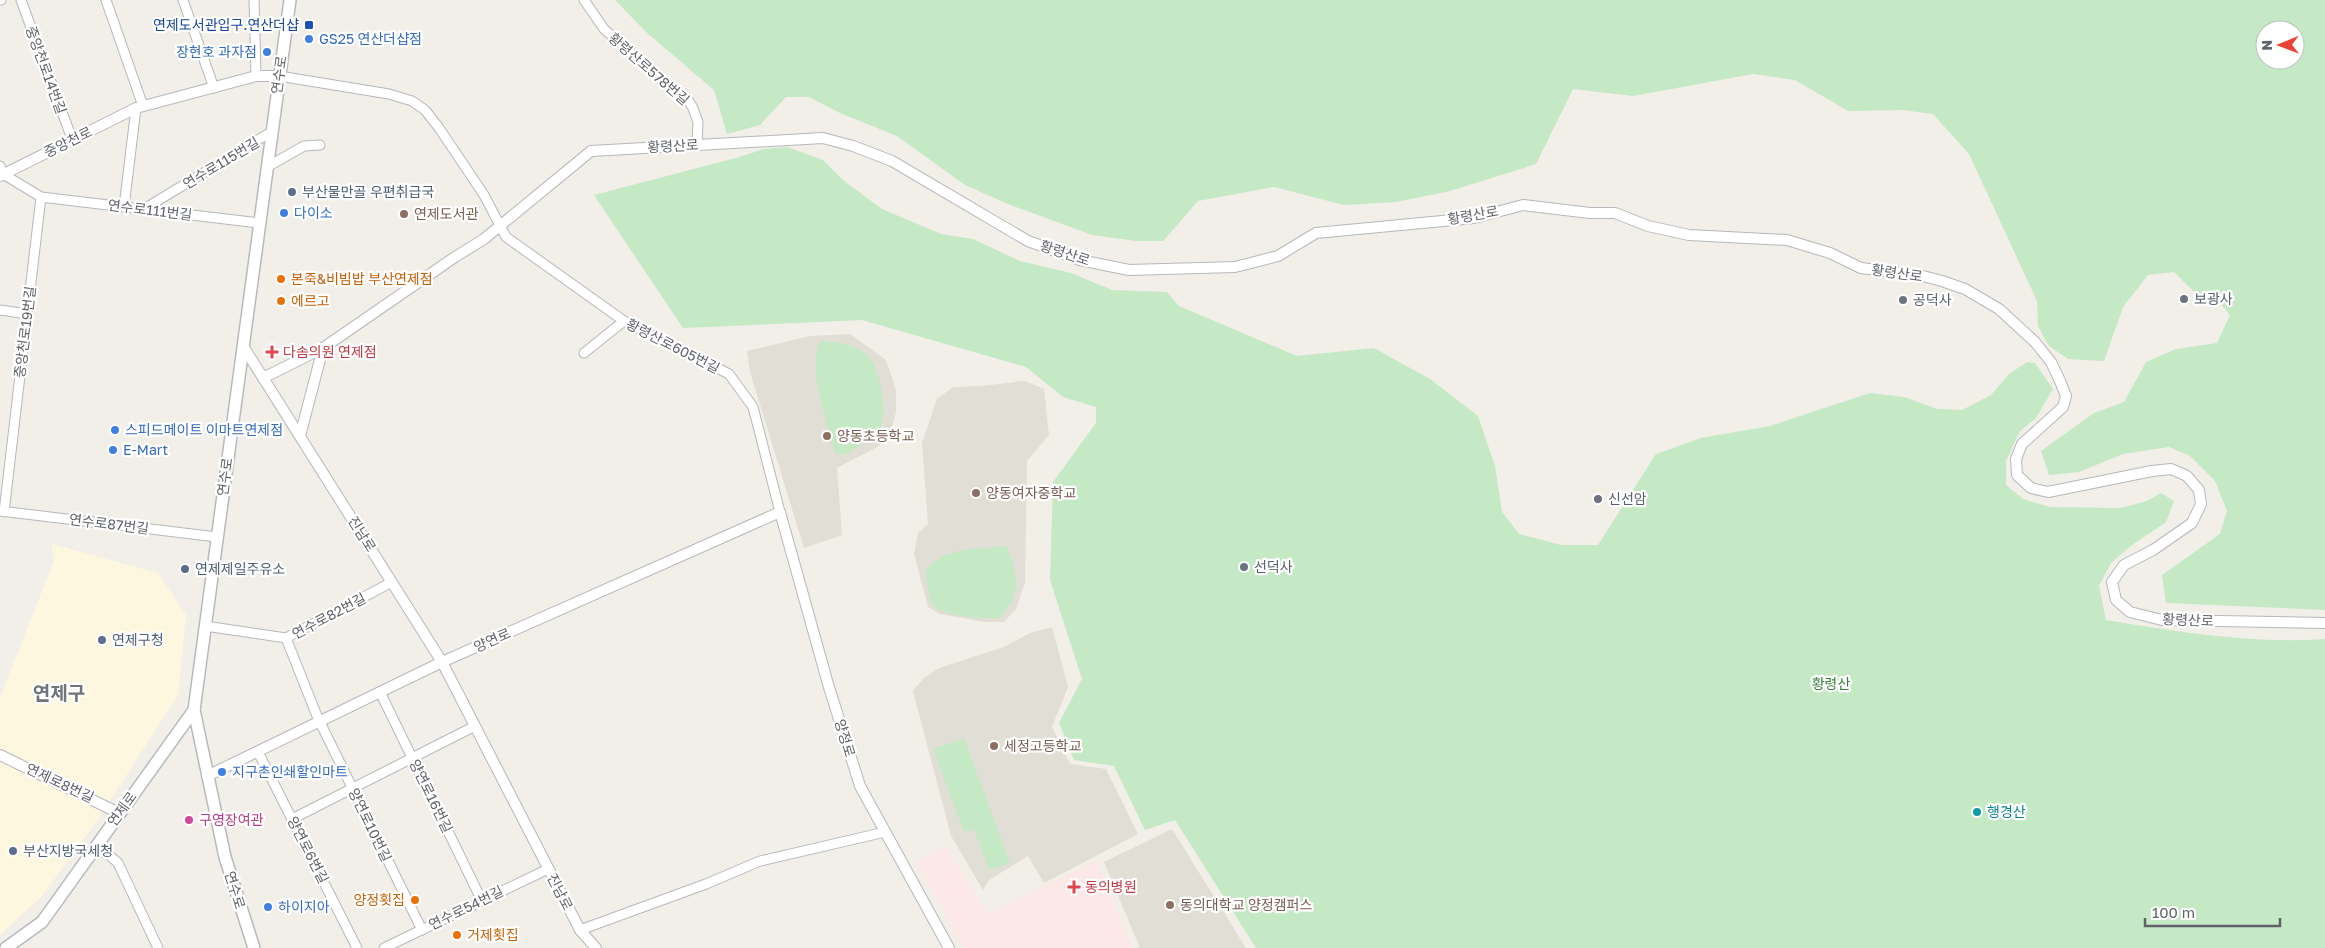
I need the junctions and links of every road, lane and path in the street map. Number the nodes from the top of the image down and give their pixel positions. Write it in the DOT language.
graph roads {
  1 [pos="21,0"];
  2 [pos="106,0"];
  3 [pos="183,0"];
  4 [pos="254,0"];
  5 [pos="290,0"];
  6 [pos="584,0"];
  7 [pos="256,76"];
  8 [pos="279,76"];
  9 [pos="214,88"];
  10 [pos="140,107"];
  11 [pos="271,132"];
  12 [pos="72,139"];
  13 [pos="697,144"];
  14 [pos="320,145"];
  15 [pos="267,167"];
  16 [pos="1,172"];
  17 [pos="41,197"];
  18 [pos="124,207"];
  19 [pos="144,209"];
  20 [pos="259,223"];
  21 [pos="500,227"];
  22 [pos="0,310"];
  23 [pos="27,314"];
  24 [pos="624,321"];
  25 [pos="243,346"];
  26 [pos="323,348"];
  27 [pos="584,354"];
  28 [pos="263,378"];
  29 [pos="300,436"];
  30 [pos="2,512"];
  31 [pos="780,512"];
  32 [pos="217,537"];
  33 [pos="392,582"];
  34 [pos="2325,623"];
  35 [pos="205,626"];
  36 [pos="286,638"];
  37 [pos="442,662"];
  38 [pos="380,692"];
  39 [pos="194,710"];
  40 [pos="321,720"];
  41 [pos="475,726"];
  42 [pos="258,752"];
  43 [pos="0,755"];
  44 [pos="412,758"];
  45 [pos="207,776"];
  46 [pos="352,787"];
  47 [pos="119,813"];
  48 [pos="292,819"];
  49 [pos="885,832"];
  50 [pos="93,850"];
  51 [pos="548,869"];
  52 [pos="482,900"];
  53 [pos="422,930"];
  54 [pos="580,930"];
  55 [pos="6,948"];
  56 [pos="158,948"];
  57 [pos="254,948"];
  58 [pos="357,948"];
  59 [pos="384,948"];
  60 [pos="596,948"];
  61 [pos="949,948"];
  1 -- 12 [label="street, 중앙천로14번길"];
  2 -- 10 [label="street"];
  3 -- 9 [label="street"];
  4 -- 7 [label="street"];
  5 -- 8 [label="main road, 연수로"];
  6 -- 13 [label="street, 황령산로578번길"];
  7 -- 8 [label="street, 중앙천로"];
  7 -- 9 [label="street, 중앙천로"];
  8 -- 11 [label="main road, 연수로"];
  8 -- 21 [label="street, 황령산로605번길"];
  9 -- 10 [label="street, 중앙천로"];
  10 -- 12 [label="street, 중앙천로"];
  10 -- 18 [label="street"];
  11 -- 15 [label="main road, 연수로"];
  11 -- 19 [label="street, 연수로115번길"];
  12 -- 16 [label="street, 중앙천로"];
  13 -- 21 [label="street, 황령산로"];
  13 -- 34 [label="street, 황령산로"];
  14 -- 15 [label="street"];
  15 -- 20 [label="main road, 연수로"];
  16 -- 17 [label="street"];
  17 -- 18 [label="street, 연수로111번길"];
  17 -- 23 [label="street, 중앙천로19번길"];
  18 -- 19 [label="street, 연수로111번길"];
  19 -- 20 [label="street, 연수로111번길"];
  20 -- 25 [label="main road, 연수로"];
  21 -- 24 [label="street, 황령산로605번길"];
  21 -- 26 [label="street, 황령산로"];
  22 -- 23 [label="street"];
  23 -- 30 [label="street, 중앙천로19번길"];
  24 -- 27 [label="street"];
  24 -- 31 [label="street, 황령산로605번길"];
  25 -- 28 [label="street, 진남로"];
  25 -- 32 [label="main road, 연수로"];
  26 -- 28 [label="street, 황령산로"];
  26 -- 29 [label="street"];
  28 -- 29 [label="street, 진남로"];
  29 -- 33 [label="street, 진남로"];
  30 -- 32 [label="street, 연수로87번길"];
  31 -- 37 [label="street, 양연로"];
  31 -- 49 [label="street, 양정로"];
  32 -- 35 [label="main road, 연수로"];
  33 -- 36 [label="street, 연수로82번길"];
  33 -- 37 [label="street, 진남로"];
  35 -- 36 [label="street, 연수로82번길"];
  35 -- 39 [label="main road, 연수로"];
  36 -- 40 [label="street, 양연로10번길"];
  37 -- 38 [label="street, 양연로"];
  37 -- 41 [label="street, 진남로"];
  38 -- 40 [label="street, 양연로"];
  38 -- 44 [label="street, 양연로16번길"];
  39 -- 45 [label="main road, 연수로"];
  39 -- 47 [label="main road, 연제로"];
  40 -- 42 [label="street, 양연로"];
  40 -- 46 [label="street, 양연로10번길"];
  41 -- 44 [label="street"];
  41 -- 51 [label="street, 진남로"];
  42 -- 45 [label="street, 양연로"];
  42 -- 48 [label="street, 양연로6번길"];
  43 -- 47 [label="street, 연제로8번길"];
  44 -- 46 [label="street"];
  44 -- 52 [label="street, 양연로16번길"];
  45 -- 57 [label="main road, 연수로"];
  46 -- 48 [label="street"];
  46 -- 53 [label="street, 양연로10번길"];
  47 -- 50 [label="main road, 연제로"];
  48 -- 58 [label="street, 양연로6번길"];
  49 -- 54 [label="street"];
  49 -- 61 [label="street, 양정로"];
  50 -- 55 [label="main road, 연제로"];
  50 -- 56 [label="street"];
  51 -- 52 [label="street, 연수로54번길"];
  51 -- 54 [label="street, 진남로"];
  52 -- 53 [label="street, 연수로54번길"];
  53 -- 59 [label="street, 연수로54번길"];
  54 -- 60 [label="street, 진남로"];
}
